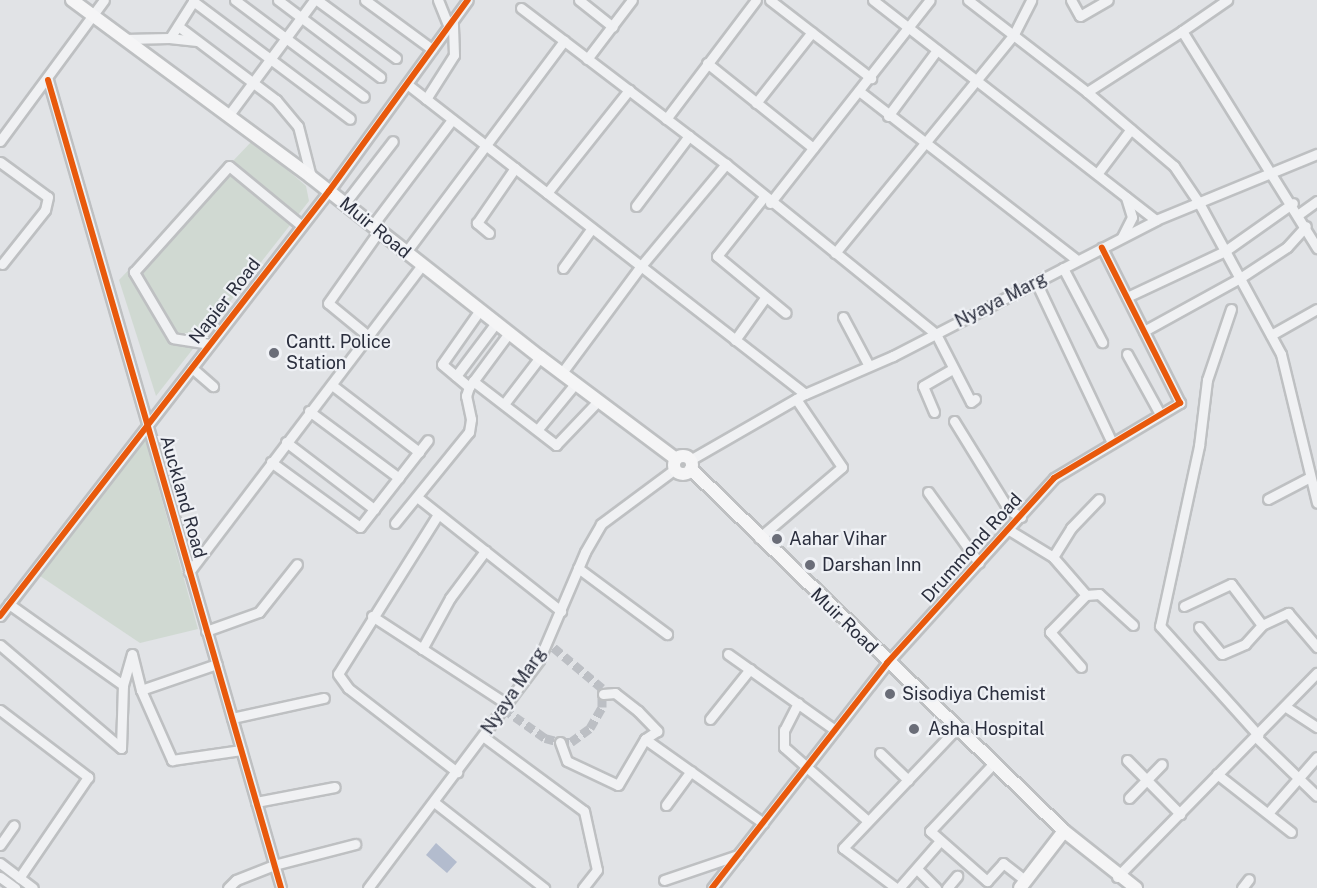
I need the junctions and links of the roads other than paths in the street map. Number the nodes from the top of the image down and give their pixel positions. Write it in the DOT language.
graph roads {
  1 [pos="72,0"];
  2 [pos="104,0"];
  3 [pos="236,0"];
  4 [pos="278,0"];
  5 [pos="316,0"];
  6 [pos="365,0"];
  7 [pos="438,0"];
  8 [pos="468,0"];
  9 [pos="579,0"];
  10 [pos="632,0"];
  11 [pos="756,0"];
  12 [pos="770,0"];
  13 [pos="873,0"];
  14 [pos="930,0"];
  15 [pos="968,0"];
  16 [pos="1071,0"];
  17 [pos="1108,0"];
  18 [pos="1227,0"];
  19 [pos="193,1"];
  20 [pos="1029,1"];
  21 [pos="521,8"];
  22 [pos="92,15"];
  23 [pos="302,18"];
  24 [pos="451,24"];
  25 [pos="178,26"];
  26 [pos="613,27"];
  27 [pos="909,29"];
  28 [pos="1182,31"];
  29 [pos="812,32"];
  30 [pos="1014,34"];
  31 [pos="169,38"];
  32 [pos="124,39"];
  33 [pos="286,39"];
  34 [pos="199,41"];
  35 [pos="564,41"];
  36 [pos="432,49"];
  37 [pos="937,50"];
  38 [pos="270,58"];
  39 [pos="396,58"];
  40 [pos="587,59"];
  41 [pos="707,63"];
  42 [pos="380,77"];
  43 [pos="871,78"];
  44 [pos="975,79"];
  45 [pos="48,80"];
  46 [pos="253,80"];
  47 [pos="407,84"];
  48 [pos="629,90"];
  49 [pos="859,91"];
  50 [pos="1087,92"];
  51 [pos="364,97"];
  52 [pos="426,99"];
  53 [pos="756,103"];
  54 [pos="228,116"];
  55 [pos="888,116"];
  56 [pos="350,119"];
  57 [pos="666,119"];
  58 [pos="452,120"];
  59 [pos="1131,129"];
  60 [pos="688,136"];
  61 [pos="0,141"];
  62 [pos="393,141"];
  63 [pos="927,141"];
  64 [pos="486,147"];
  65 [pos="813,148"];
  66 [pos="1317,154"];
  67 [pos="0,162"];
  68 [pos="726,164"];
  69 [pos="515,168"];
  70 [pos="1269,171"];
  71 [pos="1097,174"];
  72 [pos="311,177"];
  73 [pos="329,191"];
  74 [pos="547,193"];
  75 [pos="1125,195"];
  76 [pos="767,200"];
  77 [pos="1317,201"];
  78 [pos="345,203"];
  79 [pos="1199,203"];
  80 [pos="1293,203"];
  81 [pos="636,206"];
  82 [pos="1299,214"];
  83 [pos="1156,220"];
  84 [pos="302,226"];
  85 [pos="1305,226"];
  86 [pos="376,228"];
  87 [pos="592,228"];
  88 [pos="489,233"];
  89 [pos="1121,238"];
  90 [pos="1102,248"];
  91 [pos="1317,248"];
  92 [pos="1225,251"];
  93 [pos="406,252"];
  94 [pos="835,253"];
  95 [pos="1077,260"];
  96 [pos="2,264"];
  97 [pos="422,266"];
  98 [pos="641,266"];
  99 [pos="563,268"];
  100 [pos="1063,268"];
  101 [pos="1240,278"];
  102 [pos="1036,282"];
  103 [pos="1127,297"];
  104 [pos="765,298"];
  105 [pos="1231,309"];
  106 [pos="1317,309"];
  107 [pos="480,310"];
  108 [pos="786,313"];
  109 [pos="843,317"];
  110 [pos="496,323"];
  111 [pos="1144,331"];
  112 [pos="509,333"];
  113 [pos="936,334"];
  114 [pos="368,335"];
  115 [pos="1271,335"];
  116 [pos="735,339"];
  117 [pos="1102,342"];
  118 [pos="210,344"];
  119 [pos="1127,354"];
  120 [pos="540,357"];
  121 [pos="869,366"];
  122 [pos="192,368"];
  123 [pos="953,369"];
  124 [pos="561,374"];
  125 [pos="456,376"];
  126 [pos="471,384"];
  127 [pos="575,384"];
  128 [pos="332,385"];
  129 [pos="213,386"];
  130 [pos="800,397"];
  131 [pos="975,399"];
  132 [pos="598,400"];
  133 [pos="504,404"];
  134 [pos="309,411"];
  135 [pos="934,411"];
  136 [pos="1160,414"];
  137 [pos="954,421"];
  138 [pos="146,427"];
  139 [pos="538,429"];
  140 [pos="428,440"];
  141 [pos="286,442"];
  142 [pos="1112,443"];
  143 [pos="419,452"];
  144 [pos="271,462"];
  145 [pos="675,464"];
  146 [pos="691,465"];
  147 [pos="1310,477"];
  148 [pos="399,478"];
  149 [pos="928,492"];
  150 [pos="417,497"];
  151 [pos="1099,499"];
  152 [pos="1268,499"];
  153 [pos="1317,503"];
  154 [pos="374,509"];
  155 [pos="437,516"];
  156 [pos="1021,517"];
  157 [pos="395,523"];
  158 [pos="1009,530"];
  159 [pos="759,538"];
  160 [pos="485,551"];
  161 [pos="1053,557"];
  162 [pos="979,563"];
  163 [pos="297,564"];
  164 [pos="578,568"];
  165 [pos="189,572"];
  166 [pos="1086,596"];
  167 [pos="9,604"];
  168 [pos="1185,606"];
  169 [pos="561,611"];
  170 [pos="0,616"];
  171 [pos="372,616"];
  172 [pos="1133,625"];
  173 [pos="1262,625"];
  174 [pos="1199,627"];
  175 [pos="206,631"];
  176 [pos="667,634"];
  177 [pos="0,645"];
  178 [pos="1317,646"];
  179 [pos="422,649"];
  180 [pos="728,654"];
  181 [pos="887,663"];
  182 [pos="217,664"];
  183 [pos="1081,667"];
  184 [pos="750,669"];
  185 [pos="1317,673"];
  186 [pos="123,684"];
  187 [pos="141,690"];
  188 [pos="603,694"];
  189 [pos="324,698"];
  190 [pos="798,703"];
  191 [pos="507,704"];
  192 [pos="1286,707"];
  193 [pos="0,710"];
  194 [pos="232,718"];
  195 [pos="711,719"];
  196 [pos="1317,727"];
  197 [pos="956,729"];
  198 [pos="836,730"];
  199 [pos="484,736"];
  200 [pos="1257,737"];
  201 [pos="645,739"];
  202 [pos="560,742"];
  203 [pos="241,750"];
  204 [pos="880,753"];
  205 [pos="1317,757"];
  206 [pos="1127,760"];
  207 [pos="993,764"];
  208 [pos="1162,764"];
  209 [pos="807,766"];
  210 [pos="691,771"];
  211 [pos="457,772"];
  212 [pos="1218,774"];
  213 [pos="1146,779"];
  214 [pos="1300,779"];
  215 [pos="908,780"];
  216 [pos="335,787"];
  217 [pos="1317,796"];
  218 [pos="1129,798"];
  219 [pos="256,802"];
  220 [pos="434,802"];
  221 [pos="666,805"];
  222 [pos="1269,812"];
  223 [pos="1180,814"];
  224 [pos="868,822"];
  225 [pos="763,823"];
  226 [pos="14,825"];
  227 [pos="1064,831"];
  228 [pos="1291,832"];
  229 [pos="940,840"];
  230 [pos="355,844"];
  231 [pos="0,845"];
  232 [pos="738,855"];
  233 [pos="0,864"];
  234 [pos="274,865"];
  235 [pos="917,869"];
  236 [pos="957,876"];
  237 [pos="0,877"];
  238 [pos="1117,877"];
  239 [pos="19,878"];
  240 [pos="1249,879"];
  241 [pos="664,880"];
  242 [pos="1023,884"];
  243 [pos="15,888"];
  244 [pos="33,888"];
  245 [pos="228,888"];
  246 [pos="281,888"];
  247 [pos="368,888"];
  248 [pos="544,888"];
  249 [pos="583,888"];
  250 [pos="712,888"];
  251 [pos="897,888"];
  252 [pos="936,888"];
  253 [pos="946,888"];
  254 [pos="1136,888"];
  255 [pos="1242,888"];
  1 -- 22 [label="main road, Muir Road"];
  2 -- 22 [label="street"];
  3 -- 33 [label="street"];
  4 -- 23 [label="street"];
  5 -- 23 [label="street"];
  5 -- 39 [label="street"];
  6 -- 36 [label="street"];
  7 -- 24 [label="street"];
  8 -- 24 [label="street, Napier Road"];
  9 -- 26 [label="street"];
  10 -- 26 [label="street"];
  11 -- 41 [label="street"];
  12 -- 29 [label="street"];
  13 -- 27 [label="street"];
  14 -- 27 [label="street"];
  15 -- 30 [label="street"];
  16 -- 17 [label="street"];
  18 -- 28 [label="street"];
  19 -- 25 [label="street"];
  19 -- 38 [label="street"];
  20 -- 30 [label="street"];
  21 -- 35 [label="street"];
  22 -- 32 [label="main road, Muir Road"];
  22 -- 45 [label="street"];
  23 -- 33 [label="street"];
  23 -- 42 [label="street"];
  24 -- 36 [label="street, Napier Road"];
  24 -- 52 [label="street"];
  25 -- 31 [label="street"];
  25 -- 34 [label="street"];
  26 -- 40 [label="street"];
  27 -- 37 [label="street"];
  27 -- 43 [label="street"];
  28 -- 50 [label="street"];
  28 -- 70 [label="street"];
  29 -- 43 [label="street"];
  29 -- 53 [label="street"];
  30 -- 44 [label="street"];
  30 -- 50 [label="street"];
  31 -- 32 [label="street"];
  31 -- 34 [label="street"];
  32 -- 54 [label="main road, Muir Road"];
  33 -- 38 [label="street"];
  33 -- 51 [label="street"];
  34 -- 46 [label="street"];
  35 -- 40 [label="street"];
  35 -- 64 [label="street"];
  36 -- 47 [label="street, Napier Road"];
  37 -- 44 [label="street"];
  37 -- 55 [label="street"];
  38 -- 46 [label="street"];
  38 -- 56 [label="street"];
  40 -- 48 [label="street"];
  41 -- 53 [label="street"];
  41 -- 57 [label="street"];
  43 -- 49 [label="street"];
  44 -- 63 [label="street"];
  44 -- 71 [label="street"];
  45 -- 61 [label="street"];
  45 -- 138 [label="street, Auckland Road"];
  46 -- 54 [label="street"];
  46 -- 72 [label="street"];
  47 -- 52 [label="street"];
  47 -- 73 [label="street, Napier Road"];
  48 -- 57 [label="street"];
  48 -- 74 [label="street"];
  49 -- 55 [label="street"];
  49 -- 65 [label="street"];
  50 -- 59 [label="street"];
  52 -- 58 [label="street"];
  53 -- 65 [label="street"];
  54 -- 72 [label="main road, Muir Road"];
  55 -- 63 [label="street"];
  57 -- 60 [label="street"];
  58 -- 64 [label="street"];
  58 -- 86 [label="street"];
  59 -- 71 [label="street"];
  59 -- 79 [label="street"];
  60 -- 68 [label="street"];
  60 -- 81 [label="street"];
  62 -- 78 [label="street"];
  63 -- 94 [label="street"];
  63 -- 95 [label="street"];
  64 -- 69 [label="street"];
  64 -- 93 [label="street"];
  65 -- 76 [label="street"];
  66 -- 70 [label="street, Nyaya Marg"];
  67 -- 96 [label="street"];
  68 -- 76 [label="street"];
  68 -- 98 [label="street"];
  69 -- 74 [label="street"];
  69 -- 88 [label="street"];
  70 -- 79 [label="street, Nyaya Marg"];
  70 -- 80 [label="street"];
  71 -- 75 [label="street"];
  72 -- 73 [label="main road, Muir Road"];
  73 -- 78 [label="main road, Muir Road"];
  73 -- 84 [label="street, Napier Road"];
  74 -- 87 [label="street"];
  75 -- 83 [label="street"];
  75 -- 89 [label="street"];
  76 -- 94 [label="street"];
  76 -- 104 [label="street"];
  77 -- 82 [label="street"];
  78 -- 86 [label="main road, Muir Road"];
  79 -- 83 [label="street, Nyaya Marg"];
  79 -- 92 [label="street"];
  80 -- 82 [label="street"];
  80 -- 92 [label="street"];
  82 -- 85 [label="street"];
  83 -- 89 [label="street, Nyaya Marg"];
  84 -- 118 [label="street, Napier Road"];
  84 -- 118 [label="street"];
  85 -- 91 [label="street"];
  85 -- 101 [label="street"];
  86 -- 93 [label="main road, Muir Road"];
  86 -- 114 [label="street"];
  87 -- 98 [label="street"];
  87 -- 99 [label="street"];
  89 -- 90 [label="street, Nyaya Marg"];
  90 -- 95 [label="street, Nyaya Marg"];
  90 -- 103 [label="street, Drummond Road"];
  92 -- 101 [label="street"];
  92 -- 103 [label="street"];
  93 -- 97 [label="main road, Muir Road"];
  94 -- 113 [label="street"];
  95 -- 100 [label="street, Nyaya Marg"];
  97 -- 107 [label="main road, Muir Road"];
  97 -- 114 [label="street"];
  98 -- 116 [label="street"];
  98 -- 124 [label="street"];
  100 -- 102 [label="street, Nyaya Marg"];
  100 -- 117 [label="street"];
  101 -- 111 [label="street"];
  101 -- 115 [label="street"];
  102 -- 113 [label="street, Nyaya Marg"];
  102 -- 142 [label="street"];
  103 -- 111 [label="street, Drummond Road"];
  104 -- 108 [label="street"];
  104 -- 116 [label="street"];
  105 -- 200 [label="street"];
  106 -- 115 [label="street"];
  107 -- 110 [label="main road, Muir Road"];
  107 -- 125 [label="street"];
  109 -- 121 [label="street"];
  110 -- 112 [label="main road, Muir Road"];
  110 -- 125 [label="street"];
  111 -- 136 [label="street, Drummond Road"];
  112 -- 120 [label="main road, Muir Road"];
  112 -- 126 [label="street"];
  113 -- 121 [label="street, Nyaya Marg"];
  113 -- 123 [label="street"];
  114 -- 128 [label="street"];
  115 -- 147 [label="street"];
  116 -- 130 [label="street"];
  118 -- 122 [label="street, Napier Road"];
  119 -- 136 [label="street"];
  120 -- 124 [label="main road, Muir Road"];
  120 -- 133 [label="street"];
  121 -- 130 [label="street, Nyaya Marg"];
  122 -- 129 [label="street"];
  122 -- 138 [label="street, Napier Road"];
  123 -- 131 [label="street"];
  123 -- 135 [label="street"];
  124 -- 127 [label="main road, Muir Road"];
  125 -- 126 [label="street"];
  126 -- 133 [label="street"];
  126 -- 150 [label="street"];
  127 -- 132 [label="main road, Muir Road"];
  127 -- 139 [label="street"];
  128 -- 134 [label="street"];
  128 -- 143 [label="street"];
  130 -- 146 [label="street, Nyaya Marg"];
  130 -- 159 [label="street"];
  132 -- 139 [label="street"];
  132 -- 145 [label="main road, Muir Road"];
  133 -- 139 [label="street"];
  134 -- 141 [label="street"];
  134 -- 148 [label="street"];
  136 -- 142 [label="street, Drummond Road"];
  137 -- 156 [label="street"];
  138 -- 165 [label="street, Auckland Road"];
  138 -- 167 [label="street, Napier Road"];
  140 -- 143 [label="street"];
  141 -- 144 [label="street"];
  141 -- 154 [label="street"];
  142 -- 156 [label="street, Drummond Road"];
  143 -- 148 [label="street"];
  144 -- 154 [label="street"];
  144 -- 165 [label="street"];
  145 -- 146 [label="main road"];
  145 -- 164 [label="street, Nyaya Marg"];
  146 -- 159 [label="main road, Muir Road"];
  147 -- 152 [label="street"];
  147 -- 153 [label="street"];
  148 -- 154 [label="street"];
  149 -- 162 [label="street"];
  150 -- 155 [label="street"];
  150 -- 157 [label="street"];
  151 -- 161 [label="street"];
  155 -- 160 [label="street"];
  155 -- 171 [label="street"];
  156 -- 158 [label="street, Drummond Road"];
  158 -- 161 [label="street"];
  158 -- 162 [label="street, Drummond Road"];
  159 -- 181 [label="main road, Muir Road"];
  160 -- 169 [label="street"];
  160 -- 179 [label="street"];
  161 -- 166 [label="street"];
  162 -- 181 [label="street, Drummond Road"];
  163 -- 175 [label="street"];
  164 -- 169 [label="street, Nyaya Marg"];
  164 -- 176 [label="street"];
  165 -- 175 [label="street, Auckland Road"];
  166 -- 172 [label="street"];
  166 -- 183 [label="street"];
  167 -- 170 [label="street, Napier Road"];
  167 -- 186 [label="street"];
  168 -- 173 [label="street"];
  169 -- 191 [label="street, Nyaya Marg"];
  171 -- 179 [label="street"];
  171 -- 211 [label="street"];
  173 -- 174 [label="street"];
  173 -- 178 [label="street"];
  175 -- 182 [label="street, Auckland Road"];
  177 -- 186 [label="street"];
  179 -- 191 [label="street"];
  180 -- 184 [label="street"];
  181 -- 197 [label="main road, Muir Road"];
  181 -- 198 [label="street, Drummond Road"];
  182 -- 187 [label="street"];
  182 -- 194 [label="street, Auckland Road"];
  184 -- 190 [label="street"];
  184 -- 195 [label="street"];
  185 -- 192 [label="street"];
  186 -- 187 [label="street"];
  187 -- 203 [label="street"];
  188 -- 201 [label="street"];
  189 -- 194 [label="street"];
  190 -- 198 [label="street"];
  190 -- 209 [label="street"];
  191 -- 199 [label="street, Nyaya Marg"];
  192 -- 196 [label="street"];
  192 -- 200 [label="street"];
  193 -- 239 [label="street"];
  194 -- 203 [label="street, Auckland Road"];
  197 -- 207 [label="main road, Muir Road"];
  197 -- 215 [label="street"];
  198 -- 209 [label="street, Drummond Road"];
  199 -- 211 [label="street, Nyaya Marg"];
  199 -- 249 [label="street"];
  200 -- 212 [label="street"];
  200 -- 214 [label="street"];
  201 -- 202 [label="street"];
  201 -- 210 [label="street"];
  203 -- 219 [label="street, Auckland Road"];
  204 -- 215 [label="street"];
  205 -- 214 [label="street"];
  206 -- 213 [label="street"];
  207 -- 227 [label="main road, Muir Road"];
  207 -- 229 [label="street"];
  208 -- 213 [label="street"];
  209 -- 224 [label="street"];
  209 -- 225 [label="street, Drummond Road"];
  210 -- 221 [label="street"];
  210 -- 225 [label="street"];
  211 -- 220 [label="street, Nyaya Marg"];
  212 -- 222 [label="street"];
  212 -- 223 [label="street"];
  213 -- 218 [label="street"];
  213 -- 223 [label="street"];
  214 -- 217 [label="street"];
  214 -- 222 [label="street"];
  215 -- 224 [label="street"];
  216 -- 219 [label="street"];
  219 -- 234 [label="street, Auckland Road"];
  220 -- 247 [label="street, Nyaya Marg"];
  220 -- 248 [label="street"];
  222 -- 228 [label="street"];
  223 -- 238 [label="street"];
  224 -- 251 [label="street"];
  225 -- 232 [label="street, Drummond Road"];
  226 -- 231 [label="street"];
  227 -- 238 [label="main road, Muir Road"];
  227 -- 242 [label="main road"];
  229 -- 235 [label="street"];
  229 -- 242 [label="street"];
  230 -- 234 [label="street"];
  232 -- 241 [label="street"];
  232 -- 250 [label="street, Drummond Road"];
  233 -- 239 [label="street"];
  234 -- 245 [label="street"];
  234 -- 246 [label="street, Auckland Road"];
  235 -- 251 [label="street"];
  235 -- 252 [label="street"];
  236 -- 253 [label="street"];
  237 -- 243 [label="street"];
  238 -- 254 [label="main road, Muir Road"];
  239 -- 244 [label="street"];
  240 -- 255 [label="street"];
}
